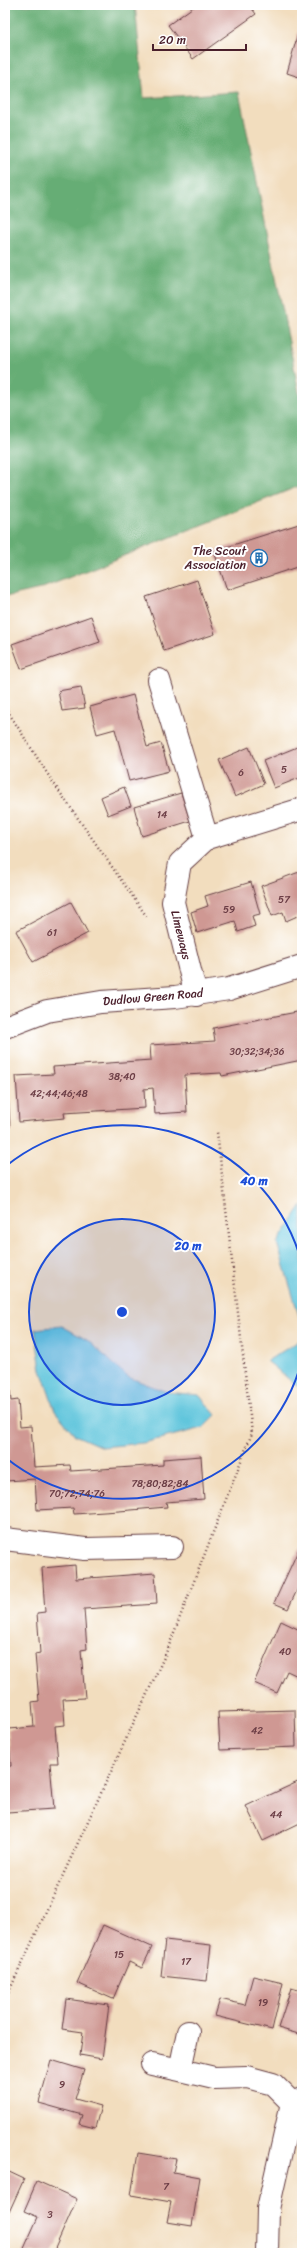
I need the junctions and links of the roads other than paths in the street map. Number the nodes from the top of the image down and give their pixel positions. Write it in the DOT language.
graph roads {
  1 [pos="160,680"];
  2 [pos="302,809"];
  3 [pos="207,838"];
  4 [pos="302,966"];
  5 [pos="196,995"];
  6 [pos="5,1028"];
  7 [pos="5,1539"];
  8 [pos="172,1547"];
  9 [pos="188,2032"];
  10 [pos="152,2064"];
  11 [pos="180,2070"];
  12 [pos="297,2101"];
  13 [pos="267,2253"];
  1 -- 3 [label="street"];
  2 -- 3 [label="street, Limeways"];
  3 -- 5 [label="street, Limeways"];
  4 -- 5 [label="street, Dudlow Green Road"];
  5 -- 6 [label="street, Dudlow Green Road"];
  7 -- 8 [label="street"];
  9 -- 11 [label="street"];
  10 -- 11 [label="street"];
  11 -- 12 [label="street"];
  12 -- 13 [label="street"];
}
